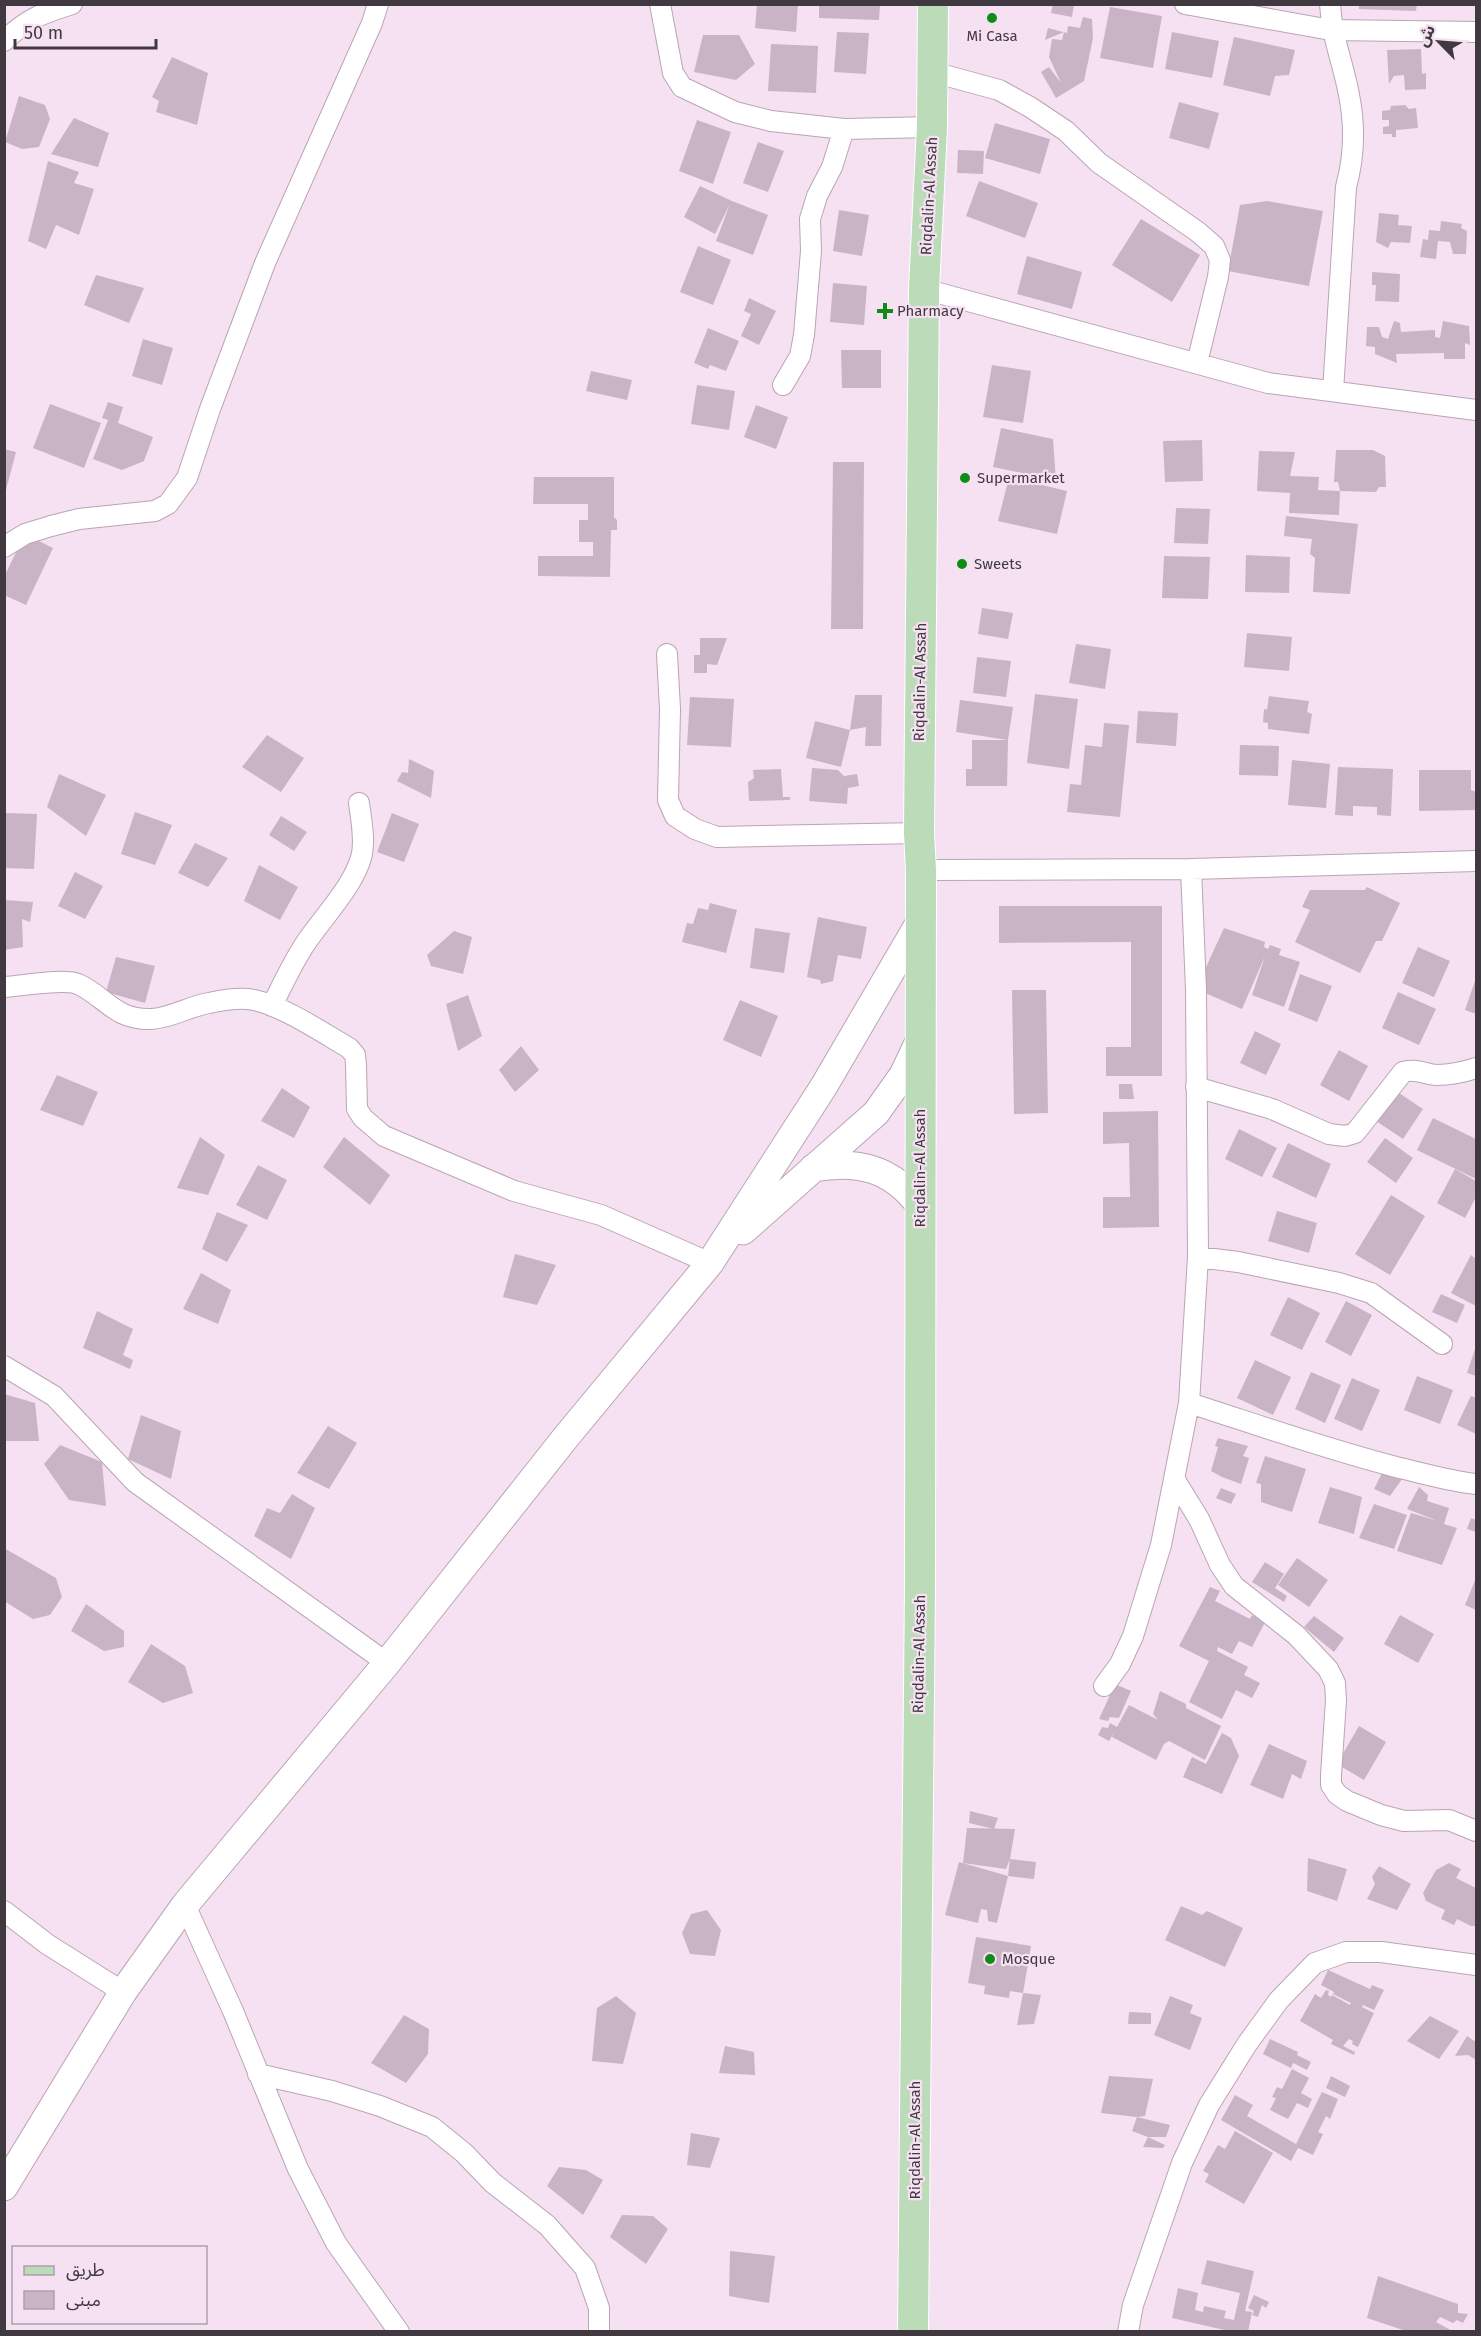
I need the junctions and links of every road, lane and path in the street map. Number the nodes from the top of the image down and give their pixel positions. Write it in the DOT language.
graph roads {
  1 [pos="72,4"];
  2 [pos="378,4"];
  3 [pos="660,4"];
  4 [pos="933,4"];
  5 [pos="1185,4"];
  6 [pos="1330,4"];
  7 [pos="1331,30"];
  8 [pos="1476,32"];
  9 [pos="4,41"];
  10 [pos="933,72"];
  11 [pos="932,127"];
  12 [pos="844,129"];
  13 [pos="924,289"];
  14 [pos="1197,363"];
  15 [pos="783,385"];
  16 [pos="1333,392"];
  17 [pos="1476,410"];
  18 [pos="4,547"];
  19 [pos="667,654"];
  20 [pos="359,803"];
  21 [pos="919,833"];
  22 [pos="1476,861"];
  23 [pos="1191,869"];
  24 [pos="921,870"];
  25 [pos="921,920"];
  26 [pos="4,987"];
  27 [pos="272,1006"];
  28 [pos="921,1037"];
  29 [pos="1476,1068"];
  30 [pos="1196,1087"];
  31 [pos="813,1168"];
  32 [pos="920,1206"];
  33 [pos="1198,1257"];
  34 [pos="710,1263"];
  35 [pos="1442,1344"];
  36 [pos="4,1366"];
  37 [pos="1189,1403"];
  38 [pos="1175,1480"];
  39 [pos="1476,1484"];
  40 [pos="387,1663"];
  41 [pos="1104,1686"];
  42 [pos="1476,1831"];
  43 [pos="185,1905"];
  44 [pos="4,1911"];
  45 [pos="1476,1965"];
  46 [pos="123,1992"];
  47 [pos="258,2074"];
  48 [pos="4,2187"];
  49 [pos="399,2331"];
  50 [pos="599,2331"];
  51 [pos="913,2331"];
  52 [pos="1128,2331"];
  1 -- 9 [label="street"];
  2 -- 18 [label="street"];
  3 -- 12 [label="street"];
  4 -- 10 [label="main road, Riqdalin-Al Assah"];
  5 -- 7 [label="street"];
  6 -- 7 [label="street"];
  7 -- 8 [label="street"];
  7 -- 16 [label="street"];
  10 -- 11 [label="main road, Riqdalin-Al Assah"];
  10 -- 14 [label="street"];
  11 -- 12 [label="street"];
  11 -- 13 [label="main road, Riqdalin-Al Assah"];
  12 -- 15 [label="street"];
  13 -- 14 [label="street"];
  13 -- 21 [label="main road, Riqdalin-Al Assah"];
  14 -- 16 [label="street"];
  16 -- 17 [label="street"];
  19 -- 21 [label="street"];
  20 -- 27 [label="street"];
  21 -- 24 [label="main road, Riqdalin-Al Assah"];
  22 -- 23 [label="street"];
  23 -- 24 [label="street"];
  23 -- 30 [label="street"];
  24 -- 25 [label="main road, Riqdalin-Al Assah"];
  25 -- 28 [label="main road, Riqdalin-Al Assah"];
  25 -- 34 [label="street"];
  26 -- 27 [label="street"];
  27 -- 34 [label="street"];
  28 -- 31 [label="street"];
  28 -- 32 [label="main road, Riqdalin-Al Assah"];
  29 -- 30 [label="street"];
  30 -- 33 [label="street"];
  31 -- 32 [label="street"];
  31 -- 34 [label="street"];
  32 -- 51 [label="main road, Riqdalin-Al Assah"];
  33 -- 35 [label="street"];
  33 -- 37 [label="street"];
  34 -- 40 [label="street"];
  36 -- 40 [label="street"];
  37 -- 38 [label="street"];
  37 -- 39 [label="street"];
  38 -- 41 [label="street"];
  38 -- 42 [label="street"];
  40 -- 43 [label="street"];
  43 -- 46 [label="street"];
  43 -- 47 [label="street"];
  44 -- 46 [label="street"];
  45 -- 52 [label="street"];
  46 -- 48 [label="street"];
  47 -- 49 [label="street"];
  47 -- 50 [label="street"];
}
